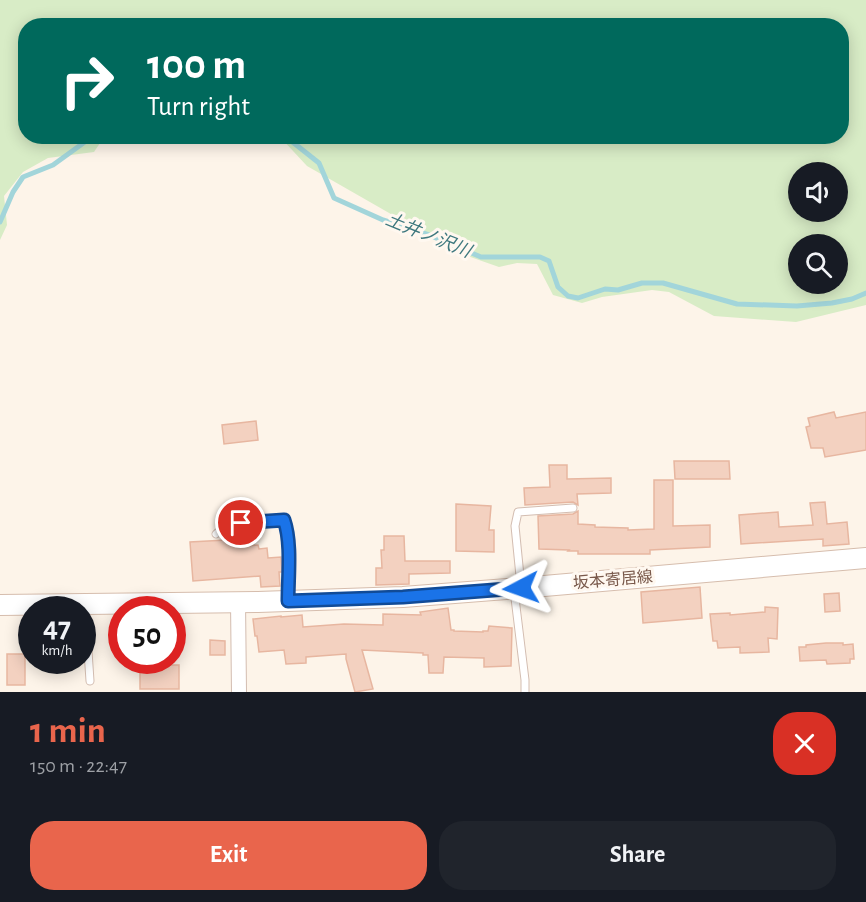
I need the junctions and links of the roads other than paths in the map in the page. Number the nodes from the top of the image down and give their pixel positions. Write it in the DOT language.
graph roads {
  1 [pos="573,508"];
  2 [pos="216,534"];
  3 [pos="866,558"];
  4 [pos="517,589"];
  5 [pos="288,601"];
  6 [pos="238,602"];
  7 [pos="96,603"];
  8 [pos="0,605"];
  9 [pos="18,605"];
  10 [pos="89,674"];
  11 [pos="90,681"];
  12 [pos="239,692"];
  13 [pos="525,692"];
  1 -- 4 [label="lane"];
  2 -- 5 [label="lane"];
  3 -- 4 [label="main road, 坂本寄居線"];
  4 -- 5 [label="main road, 坂本寄居線"];
  4 -- 13 [label="lane"];
  5 -- 6 [label="main road, 坂本寄居線"];
  6 -- 7 [label="main road, 坂本寄居線"];
  6 -- 12 [label="street"];
  8 -- 9 [label="main road, 坂本寄居線"];
  10 -- 11 [label="lane"];
}
